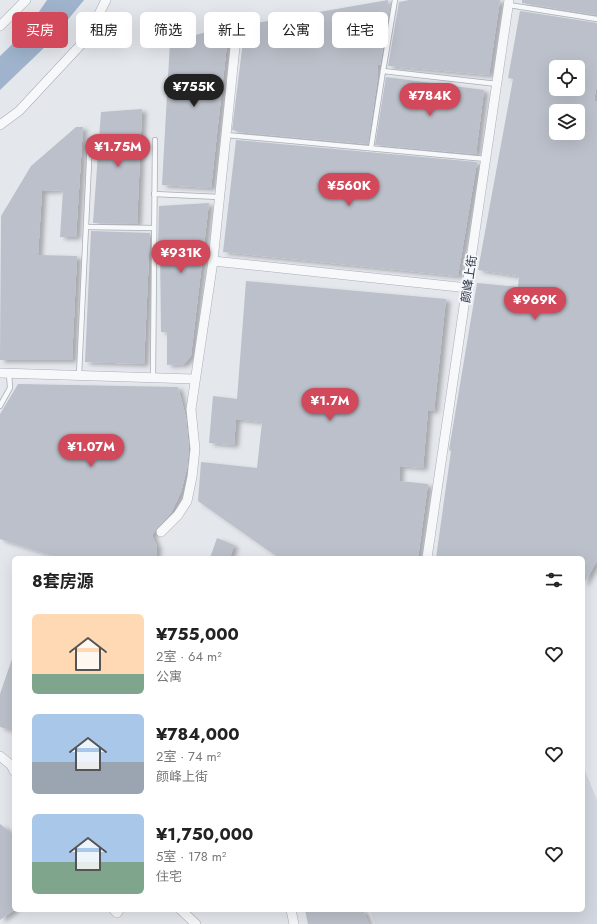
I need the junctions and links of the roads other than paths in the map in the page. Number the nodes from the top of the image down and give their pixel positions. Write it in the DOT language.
graph roads {
  1 [pos="26,0"];
  2 [pos="106,0"];
  3 [pos="395,0"];
  4 [pos="509,2"];
  5 [pos="597,19"];
  6 [pos="0,26"];
  7 [pos="235,48"];
  8 [pos="383,71"];
  9 [pos="497,84"];
  10 [pos="0,125"];
  11 [pos="226,135"];
  12 [pos="90,140"];
  13 [pos="155,140"];
  14 [pos="370,148"];
  15 [pos="486,159"];
  16 [pos="154,194"];
  17 [pos="219,196"];
  18 [pos="86,227"];
  19 [pos="154,228"];
  20 [pos="212,261"];
  21 [pos="468,288"];
  22 [pos="5,373"];
  23 [pos="79,375"];
  24 [pos="153,378"];
  25 [pos="194,379"];
  26 [pos="0,406"];
  27 [pos="161,532"];
  28 [pos="427,556"];
  29 [pos="0,756"];
  30 [pos="12,767"];
  31 [pos="183,912"];
  32 [pos="291,912"];
  33 [pos="196,924"];
  34 [pos="294,924"];
  1 -- 6 [label="street"];
  2 -- 10 [label="street"];
  3 -- 8 [label="lane"];
  4 -- 5 [label="lane"];
  4 -- 9 [label="street, 颜峰上街"];
  7 -- 11 [label="street"];
  8 -- 9 [label="lane"];
  8 -- 14 [label="lane"];
  9 -- 15 [label="street, 颜峰上街"];
  11 -- 14 [label="lane"];
  11 -- 17 [label="street"];
  12 -- 18 [label="lane"];
  13 -- 16 [label="lane"];
  14 -- 15 [label="lane"];
  15 -- 21 [label="street, 颜峰上街"];
  16 -- 17 [label="lane"];
  16 -- 19 [label="lane"];
  17 -- 20 [label="street"];
  18 -- 19 [label="lane"];
  18 -- 23 [label="lane"];
  19 -- 24 [label="lane"];
  20 -- 21 [label="street"];
  20 -- 25 [label="street"];
  21 -- 28 [label="street, 颜峰上街"];
  22 -- 23 [label="street"];
  22 -- 26 [label="lane"];
  23 -- 24 [label="street"];
  24 -- 25 [label="street"];
  25 -- 27 [label="street"];
  29 -- 30 [label="street"];
  31 -- 33 [label="street"];
  32 -- 34 [label="street"];
}
